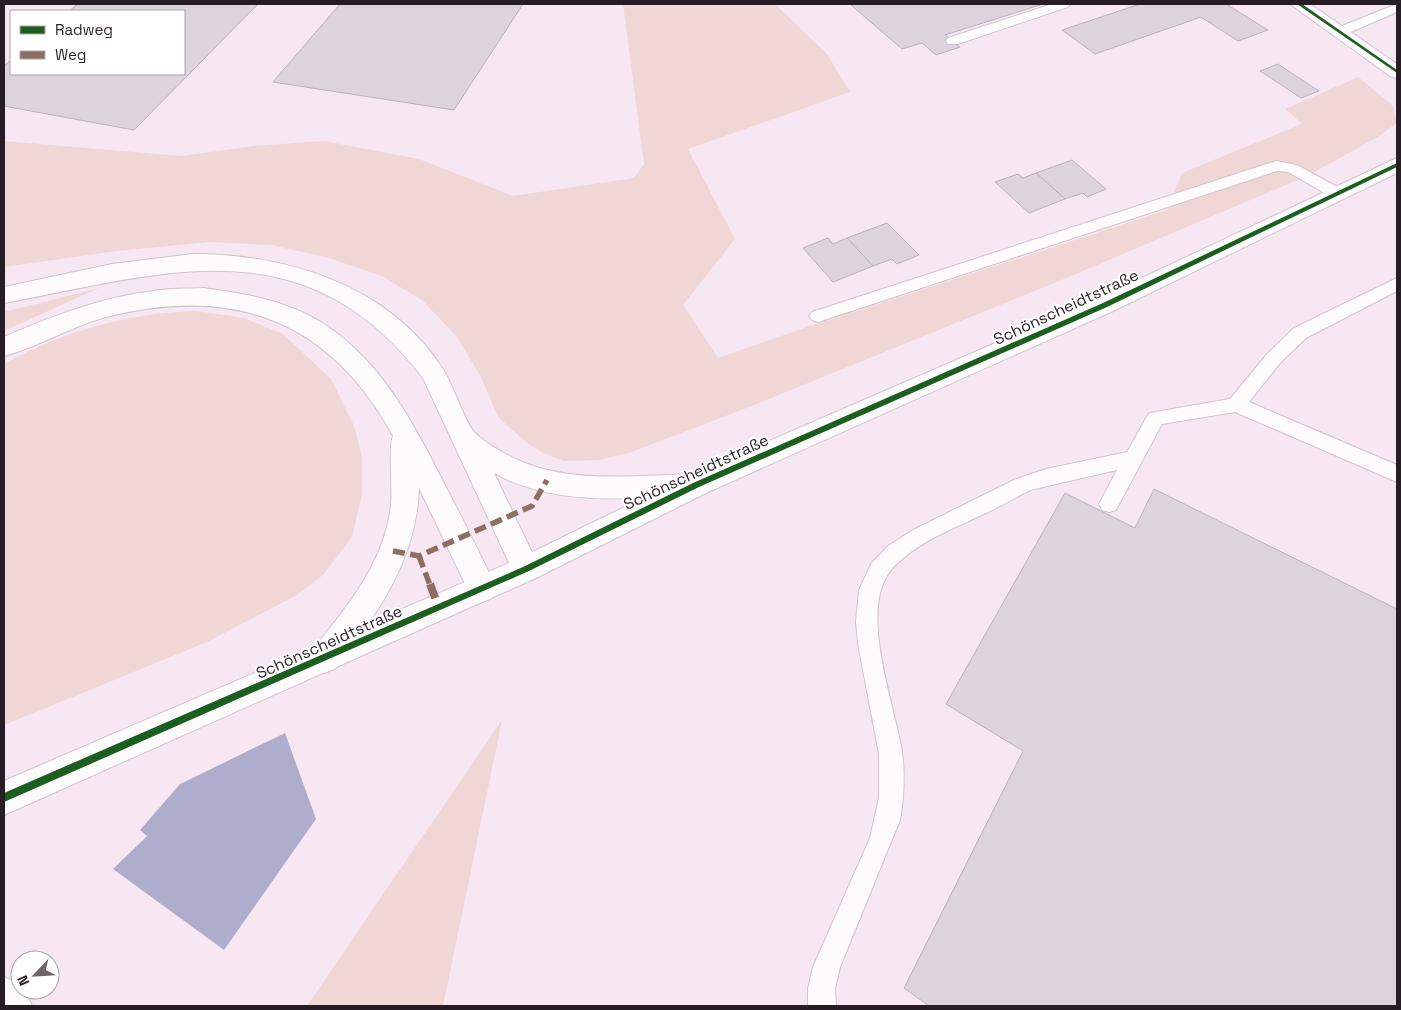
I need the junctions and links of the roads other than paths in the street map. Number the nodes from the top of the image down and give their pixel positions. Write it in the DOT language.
graph roads {
  1 [pos="1064,4"];
  2 [pos="1299,4"];
  3 [pos="1393,4"];
  4 [pos="1397,7"];
  5 [pos="1338,32"];
  6 [pos="953,41"];
  7 [pos="1396,81"];
  8 [pos="1397,165"];
  9 [pos="1338,194"];
  10 [pos="1397,284"];
  11 [pos="4,294"];
  12 [pos="818,316"];
  13 [pos="4,347"];
  14 [pos="1236,405"];
  15 [pos="400,424"];
  16 [pos="465,440"];
  17 [pos="1134,459"];
  18 [pos="1397,474"];
  19 [pos="696,485"];
  20 [pos="1110,504"];
  21 [pos="526,570"];
  22 [pos="482,589"];
  23 [pos="324,659"];
  24 [pos="4,798"];
  25 [pos="4,996"];
  26 [pos="13,1006"];
  27 [pos="822,1006"];
  1 -- 6 [label="lane"];
  2 -- 5 [label="main road"];
  3 -- 4 [label="lane"];
  4 -- 5 [label="lane"];
  5 -- 7 [label="main road"];
  8 -- 9 [label="main road, Schönscheidtstraße"];
  9 -- 12 [label="lane"];
  9 -- 19 [label="main road, Schönscheidtstraße"];
  10 -- 14 [label="lane"];
  11 -- 16 [label="main road"];
  13 -- 15 [label="main road"];
  14 -- 17 [label="lane"];
  14 -- 18 [label="lane"];
  15 -- 22 [label="main road"];
  15 -- 23 [label="main road"];
  16 -- 19 [label="main road"];
  16 -- 21 [label="main road"];
  17 -- 20 [label="lane"];
  17 -- 27 [label="lane"];
  19 -- 21 [label="main road, Schönscheidtstraße"];
  21 -- 22 [label="main road, Schönscheidtstraße"];
  22 -- 23 [label="main road, Schönscheidtstraße"];
  23 -- 24 [label="main road, Schönscheidtstraße"];
  25 -- 26 [label="main road"];
}
